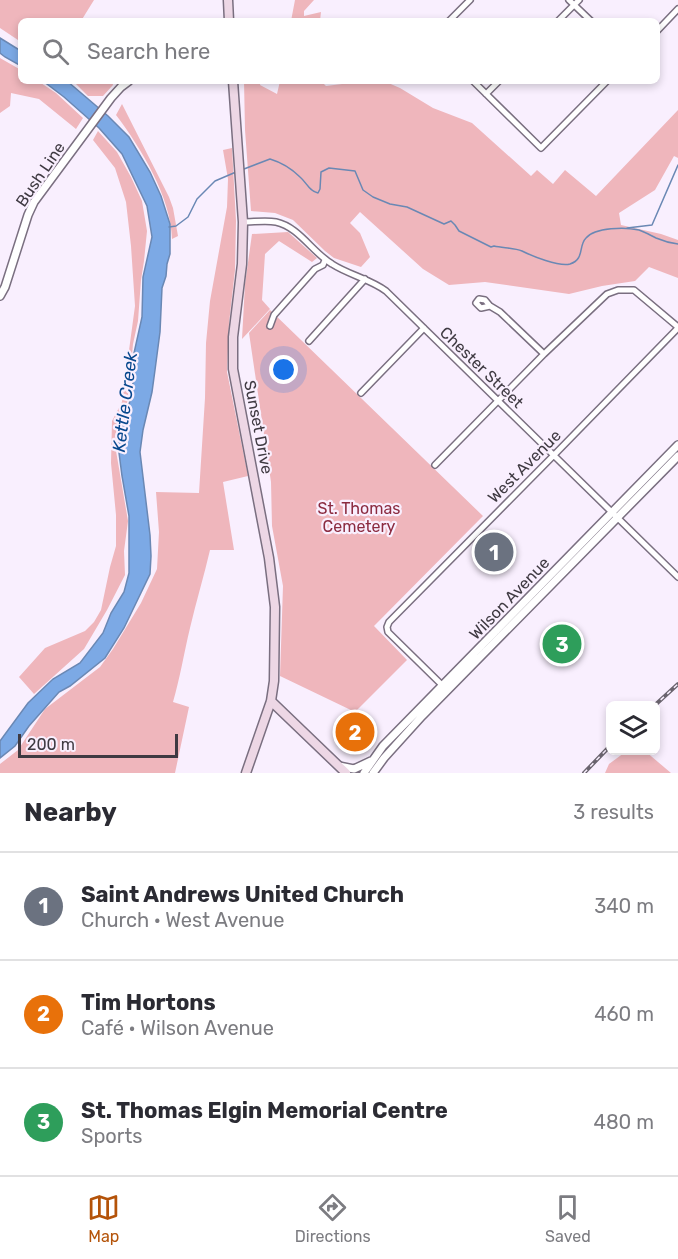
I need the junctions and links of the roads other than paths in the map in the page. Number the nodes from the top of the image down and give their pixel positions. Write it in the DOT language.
graph roads {
  1 [pos="228,0"];
  2 [pos="470,0"];
  3 [pos="569,0"];
  4 [pos="577,2"];
  5 [pos="678,9"];
  6 [pos="229,18"];
  7 [pos="452,18"];
  8 [pos="561,18"];
  9 [pos="589,18"];
  10 [pos="660,28"];
  11 [pos="125,84"];
  12 [pos="233,84"];
  13 [pos="476,84"];
  14 [pos="496,84"];
  15 [pos="605,84"];
  16 [pos="486,94"];
  17 [pos="243,222"];
  18 [pos="325,260"];
  19 [pos="365,279"];
  20 [pos="0,296"];
  21 [pos="490,306"];
  22 [pos="270,326"];
  23 [pos="424,328"];
  24 [pos="678,328"];
  25 [pos="309,341"];
  26 [pos="544,354"];
  27 [pos="361,393"];
  28 [pos="498,401"];
  29 [pos="678,445"];
  30 [pos="554,455"];
  31 [pos="678,456"];
  32 [pos="435,465"];
  33 [pos="615,515"];
  34 [pos="677,576"];
  35 [pos="445,688"];
  36 [pos="271,701"];
  37 [pos="419,714"];
  38 [pos="373,760"];
  39 [pos="338,765"];
  40 [pos="246,773"];
  41 [pos="346,773"];
  42 [pos="364,773"];
  43 [pos="374,773"];
  1 -- 6 [label="main road"];
  2 -- 7 [label="street"];
  3 -- 4 [label="street"];
  4 -- 8 [label="street"];
  4 -- 9 [label="street"];
  5 -- 10 [label="street"];
  11 -- 20 [label="street, Bush Line"];
  12 -- 17 [label="main road, Sunset Drive"];
  13 -- 16 [label="street"];
  14 -- 16 [label="street"];
  15 -- 16 [label="street"];
  17 -- 18 [label="street, Chester Street"];
  17 -- 36 [label="main road, Sunset Drive"];
  18 -- 19 [label="street, Chester Street"];
  18 -- 22 [label="street"];
  19 -- 23 [label="street, Chester Street"];
  19 -- 25 [label="street"];
  21 -- 26 [label="street"];
  23 -- 27 [label="street"];
  23 -- 28 [label="street, Chester Street"];
  24 -- 26 [label="street"];
  24 -- 30 [label="street, West Avenue"];
  26 -- 28 [label="street"];
  28 -- 30 [label="street, Chester Street"];
  28 -- 32 [label="street"];
  29 -- 33 [label="street, Wilson Avenue"];
  30 -- 33 [label="street, Chester Street"];
  30 -- 35 [label="street, West Avenue"];
  31 -- 33 [label="street, Wilson Avenue"];
  33 -- 34 [label="street, Chester Street"];
  33 -- 35 [label="street, Wilson Avenue"];
  35 -- 37 [label="street, Wilson Avenue"];
  36 -- 39 [label="main road"];
  36 -- 40 [label="main road, Sunset Drive"];
  37 -- 38 [label="street, Wilson Avenue"];
  37 -- 43 [label="street, Wilson Avenue"];
  38 -- 39 [label="street"];
  38 -- 42 [label="street, Wilson Avenue"];
  39 -- 41 [label="main road"];
}
